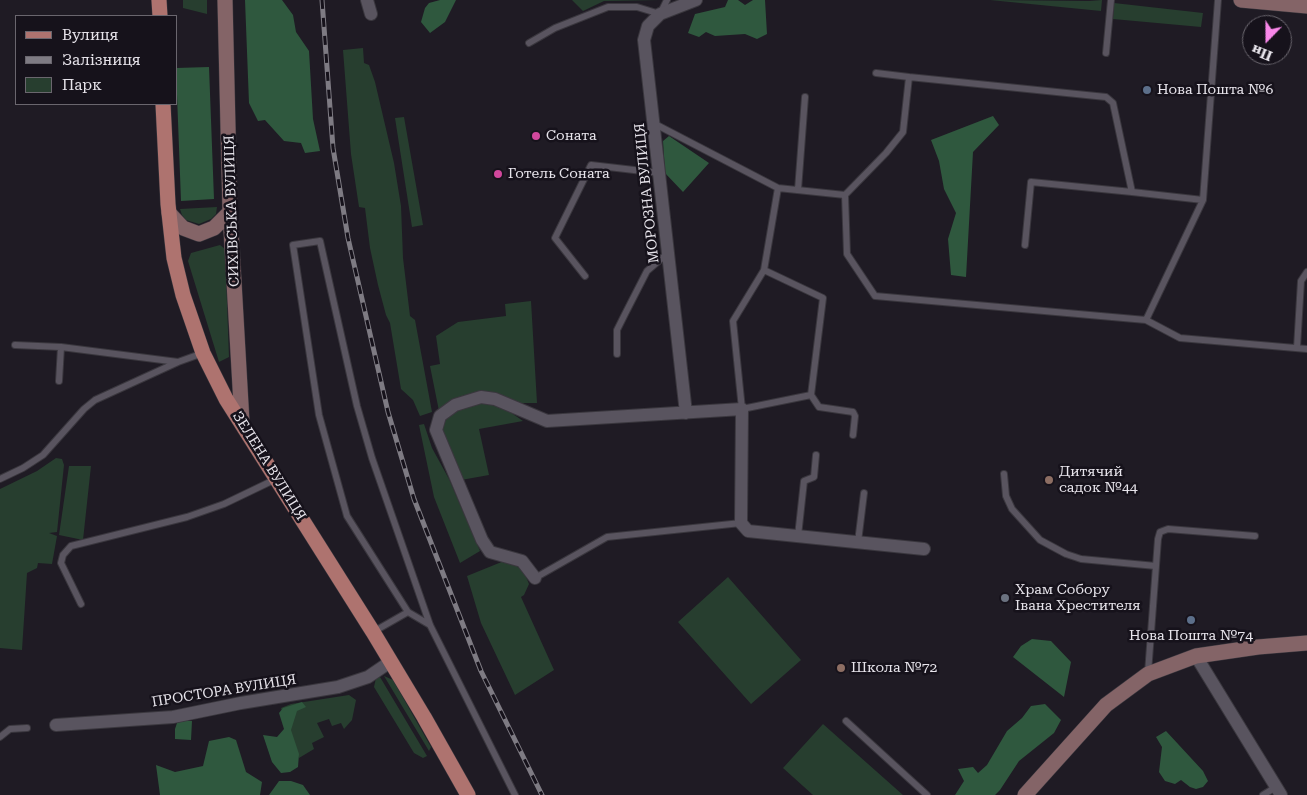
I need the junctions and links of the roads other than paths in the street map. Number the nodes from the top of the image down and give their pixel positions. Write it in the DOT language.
graph roads {
  1 [pos="159,0"];
  2 [pos="225,0"];
  3 [pos="367,0"];
  4 [pos="667,0"];
  5 [pos="696,0"];
  6 [pos="1110,0"];
  7 [pos="1218,0"];
  8 [pos="1241,0"];
  9 [pos="1307,6"];
  10 [pos="371,14"];
  11 [pos="660,14"];
  12 [pos="160,15"];
  13 [pos="529,43"];
  14 [pos="1106,53"];
  15 [pos="876,73"];
  16 [pos="909,77"];
  17 [pos="805,97"];
  18 [pos="162,105"];
  19 [pos="655,124"];
  20 [pos="660,173"];
  21 [pos="778,188"];
  22 [pos="798,190"];
  23 [pos="1132,192"];
  24 [pos="845,195"];
  25 [pos="1203,200"];
  26 [pos="230,212"];
  27 [pos="169,213"];
  28 [pos="1025,245"];
  29 [pos="668,253"];
  30 [pos="764,270"];
  31 [pos="1307,272"];
  32 [pos="585,276"];
  33 [pos="1146,320"];
  34 [pos="15,345"];
  35 [pos="61,346"];
  36 [pos="1297,348"];
  37 [pos="1307,349"];
  38 [pos="202,353"];
  39 [pos="618,354"];
  40 [pos="178,362"];
  41 [pos="59,380"];
  42 [pos="811,395"];
  43 [pos="742,409"];
  44 [pos="686,413"];
  45 [pos="242,422"];
  46 [pos="853,435"];
  47 [pos="816,455"];
  48 [pos="1004,474"];
  49 [pos="277,478"];
  50 [pos="0,479"];
  51 [pos="864,493"];
  52 [pos="741,523"];
  53 [pos="798,536"];
  54 [pos="1255,536"];
  55 [pos="858,542"];
  56 [pos="924,549"];
  57 [pos="1156,566"];
  58 [pos="535,578"];
  59 [pos="81,604"];
  60 [pos="408,612"];
  61 [pos="430,625"];
  62 [pos="373,632"];
  63 [pos="1307,644"];
  64 [pos="1196,656"];
  65 [pos="390,662"];
  66 [pos="1148,674"];
  67 [pos="846,721"];
  68 [pos="56,725"];
  69 [pos="27,728"];
  70 [pos="0,737"];
  71 [pos="1279,791"];
  72 [pos="468,795"];
  73 [pos="515,795"];
  74 [pos="927,795"];
  75 [pos="1025,795"];
  76 [pos="1263,795"];
  1 -- 12 [label="main road"];
  2 -- 26 [label="main road, СИХІВСЬКА ВУЛИЦЯ"];
  3 -- 10 [label="street"];
  4 -- 11 [label="lane"];
  5 -- 11 [label="street"];
  6 -- 14 [label="lane"];
  7 -- 25 [label="lane"];
  8 -- 9 [label="main road"];
  11 -- 13 [label="lane"];
  11 -- 19 [label="street, МОРОЗНА ВУЛИЦЯ"];
  15 -- 16 [label="lane"];
  16 -- 23 [label="lane"];
  16 -- 24 [label="lane"];
  17 -- 22 [label="lane"];
  18 -- 27 [label="main road, ЗЕЛЕНА ВУЛИЦЯ"];
  19 -- 20 [label="street, МОРОЗНА ВУЛИЦЯ"];
  19 -- 21 [label="lane"];
  20 -- 29 [label="street, МОРОЗНА ВУЛИЦЯ"];
  20 -- 32 [label="lane"];
  21 -- 22 [label="lane"];
  21 -- 30 [label="lane"];
  22 -- 24 [label="lane"];
  23 -- 25 [label="lane"];
  23 -- 28 [label="lane"];
  24 -- 33 [label="lane"];
  25 -- 33 [label="lane"];
  26 -- 27 [label="main road"];
  26 -- 45 [label="main road, СИХІВСЬКА ВУЛИЦЯ"];
  27 -- 38 [label="main road, ЗЕЛЕНА ВУЛИЦЯ"];
  29 -- 39 [label="lane"];
  29 -- 44 [label="street, МОРОЗНА ВУЛИЦЯ"];
  30 -- 42 [label="lane"];
  30 -- 43 [label="lane"];
  31 -- 36 [label="lane"];
  33 -- 36 [label="lane"];
  34 -- 35 [label="lane"];
  35 -- 40 [label="lane"];
  35 -- 41 [label="lane"];
  36 -- 37 [label="lane"];
  38 -- 40 [label="lane"];
  38 -- 45 [label="main road, ЗЕЛЕНА ВУЛИЦЯ"];
  40 -- 50 [label="lane"];
  42 -- 43 [label="lane"];
  42 -- 46 [label="lane"];
  43 -- 44 [label="street"];
  43 -- 52 [label="street"];
  44 -- 58 [label="street"];
  45 -- 49 [label="main road, ЗЕЛЕНА ВУЛИЦЯ"];
  47 -- 53 [label="lane"];
  48 -- 57 [label="lane"];
  49 -- 59 [label="lane"];
  49 -- 62 [label="main road, ЗЕЛЕНА ВУЛИЦЯ"];
  51 -- 55 [label="lane"];
  52 -- 53 [label="street"];
  52 -- 58 [label="lane"];
  53 -- 55 [label="street"];
  54 -- 57 [label="lane"];
  55 -- 56 [label="street"];
  57 -- 66 [label="lane"];
  60 -- 61 [label="lane"];
  60 -- 61 [label="lane"];
  60 -- 62 [label="lane"];
  61 -- 73 [label="lane"];
  62 -- 65 [label="main road, ЗЕЛЕНА ВУЛИЦЯ"];
  63 -- 64 [label="main road"];
  64 -- 66 [label="main road"];
  64 -- 71 [label="street"];
  65 -- 68 [label="street, ПРОСТОРА ВУЛИЦЯ"];
  65 -- 72 [label="main road, ЗЕЛЕНА ВУЛИЦЯ"];
  66 -- 75 [label="main road"];
  67 -- 74 [label="lane"];
  69 -- 70 [label="lane"];
  71 -- 76 [label="lane"];
}
